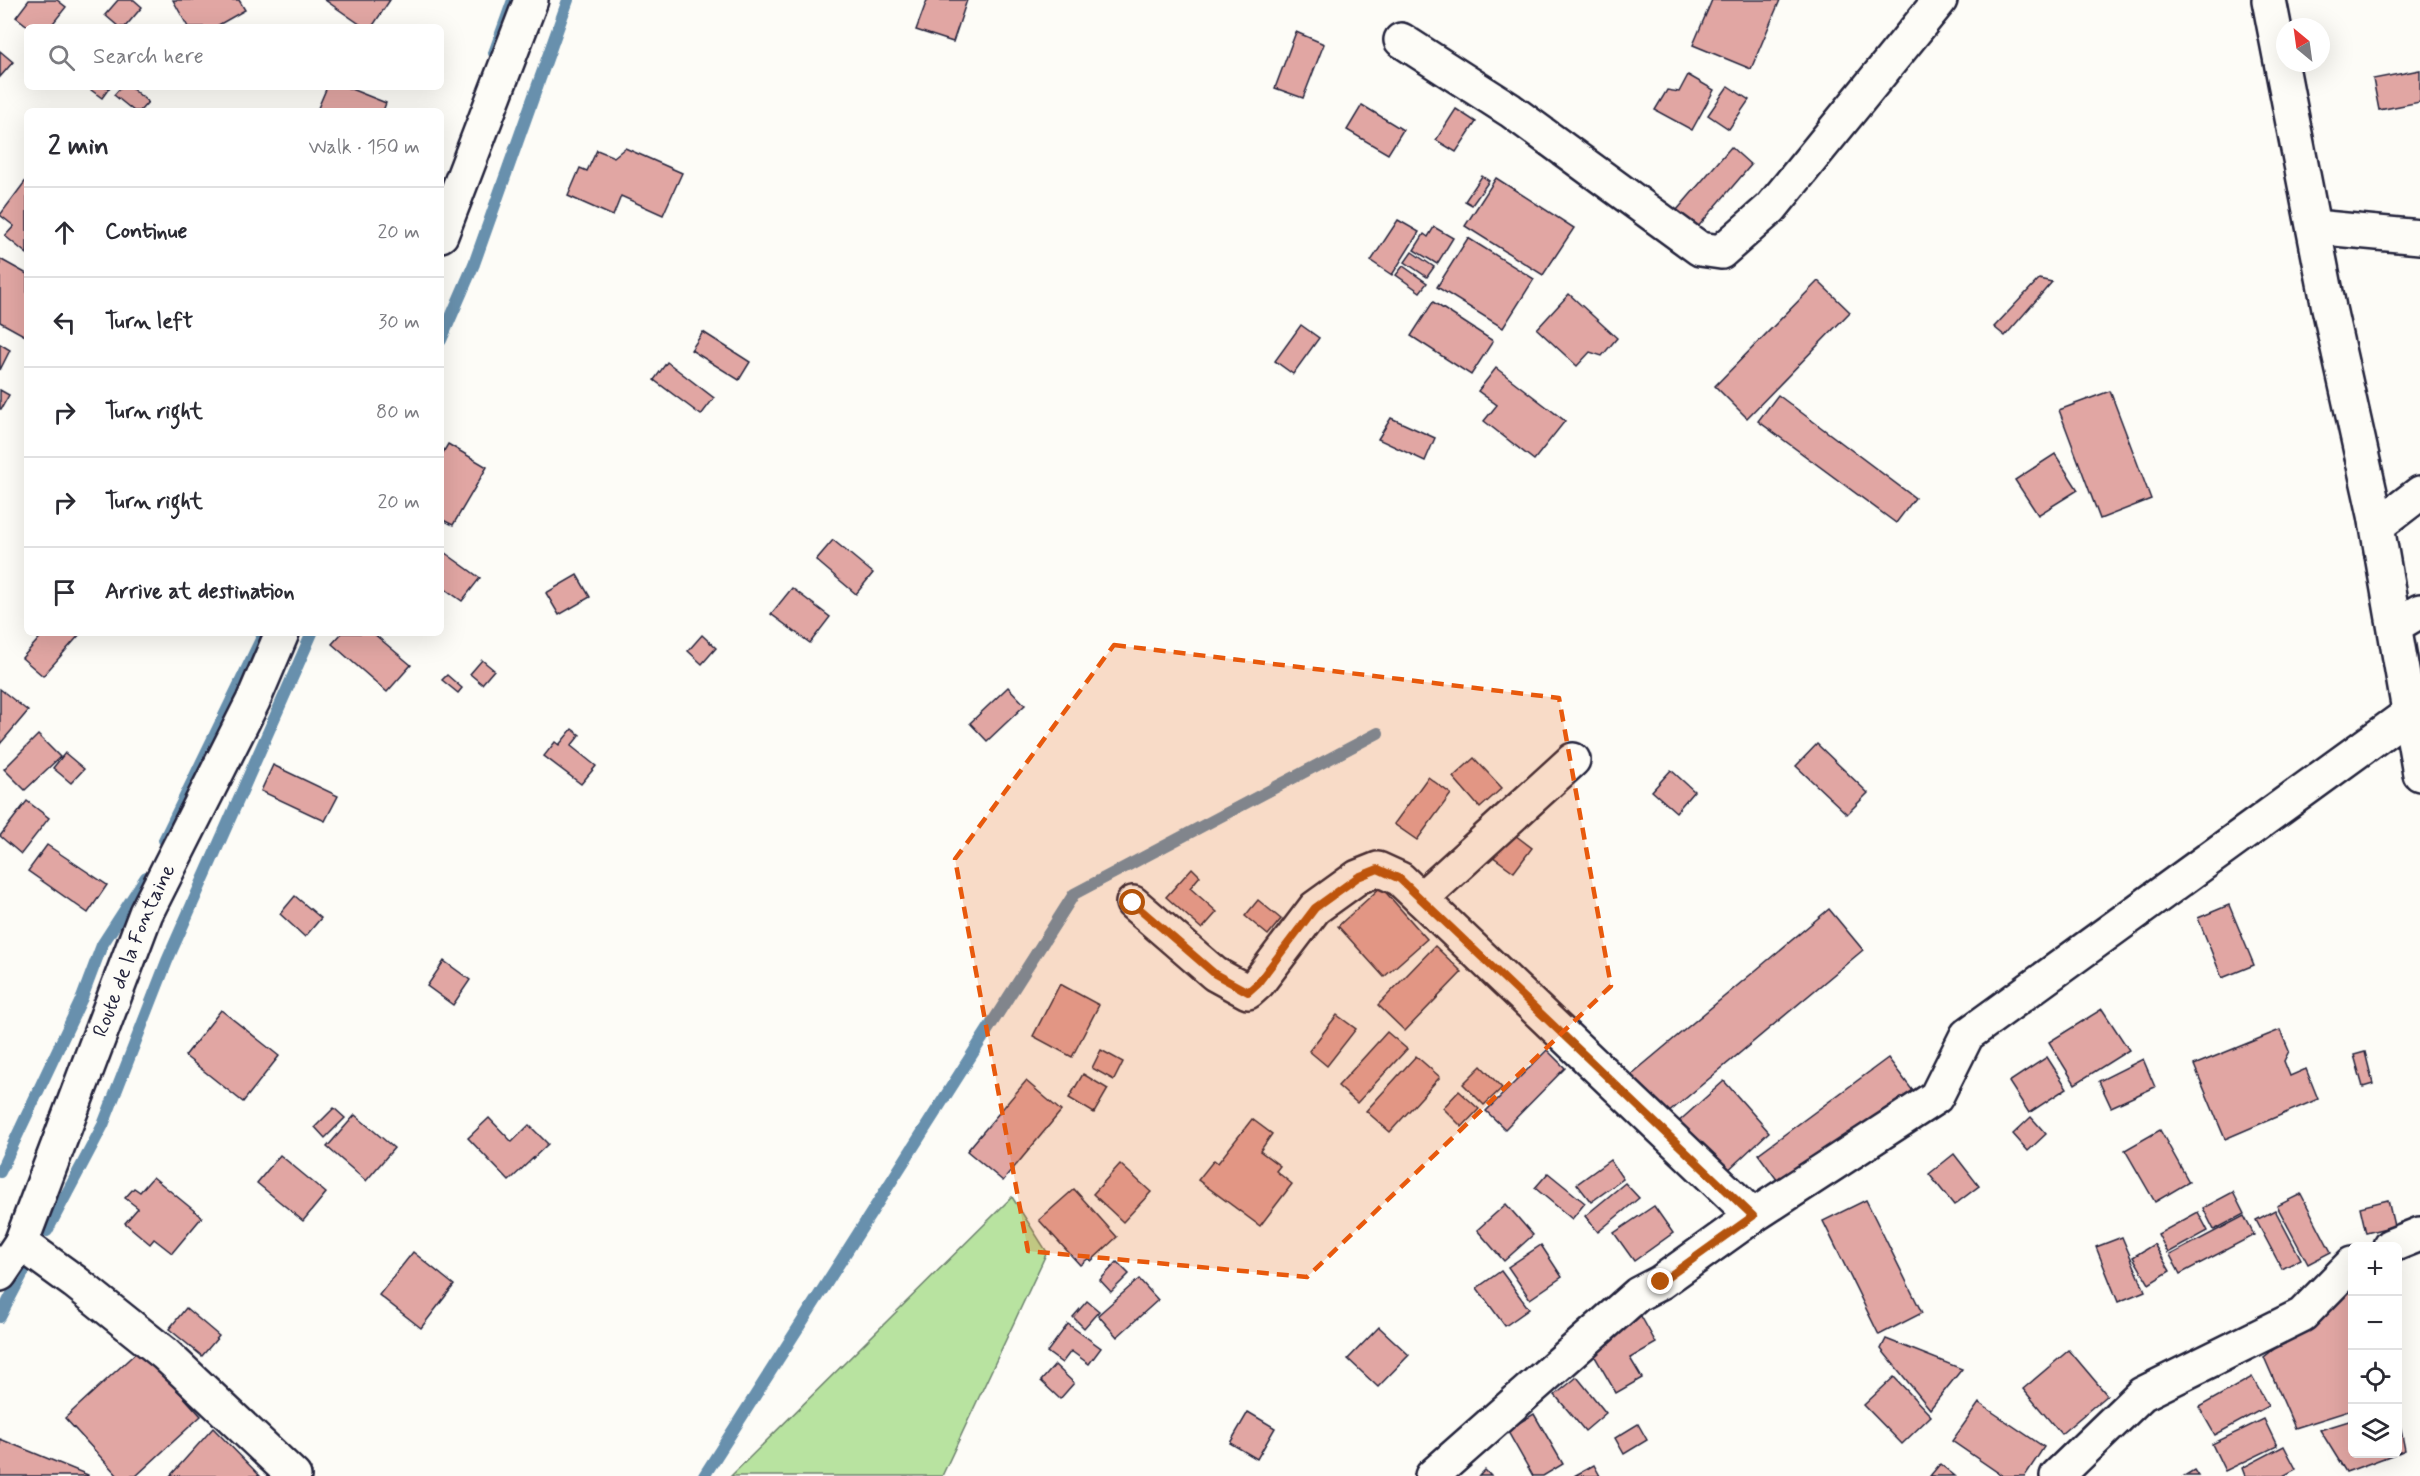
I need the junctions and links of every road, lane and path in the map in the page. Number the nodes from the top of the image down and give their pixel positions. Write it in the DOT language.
graph roads {
  1 [pos="531,0"];
  2 [pos="1940,0"];
  3 [pos="2269,0"];
  4 [pos="1401,40"];
  5 [pos="444,227"];
  6 [pos="2314,227"];
  7 [pos="2420,237"];
  8 [pos="2420,493"];
  9 [pos="2377,526"];
  10 [pos="2408,618"];
  11 [pos="281,636"];
  12 [pos="2410,713"];
  13 [pos="1573,760"];
  14 [pos="2420,774"];
  15 [pos="1421,899"];
  16 [pos="1133,903"];
  17 [pos="1753,1216"];
  18 [pos="2420,1234"];
  19 [pos="2400,1242"];
  20 [pos="21,1243"];
  21 [pos="2348,1268"];
  22 [pos="0,1274"];
  23 [pos="294,1476"];
  24 [pos="1432,1476"];
  25 [pos="2057,1476"];
  1 -- 5 [label="street"];
  2 -- 4 [label="street"];
  3 -- 6 [label="street"];
  6 -- 7 [label="street"];
  6 -- 9 [label="street"];
  8 -- 9 [label="street"];
  9 -- 10 [label="street"];
  10 -- 12 [label="street"];
  11 -- 20 [label="street, Route de la Fontaine"];
  12 -- 14 [label="street"];
  12 -- 17 [label="street"];
  13 -- 15 [label="street"];
  15 -- 16 [label="street"];
  15 -- 17 [label="street"];
  17 -- 24 [label="street"];
  18 -- 19 [label="street"];
  20 -- 22 [label="street, Route de la Fontaine"];
  20 -- 23 [label="street"];
  21 -- 25 [label="street"];
}
